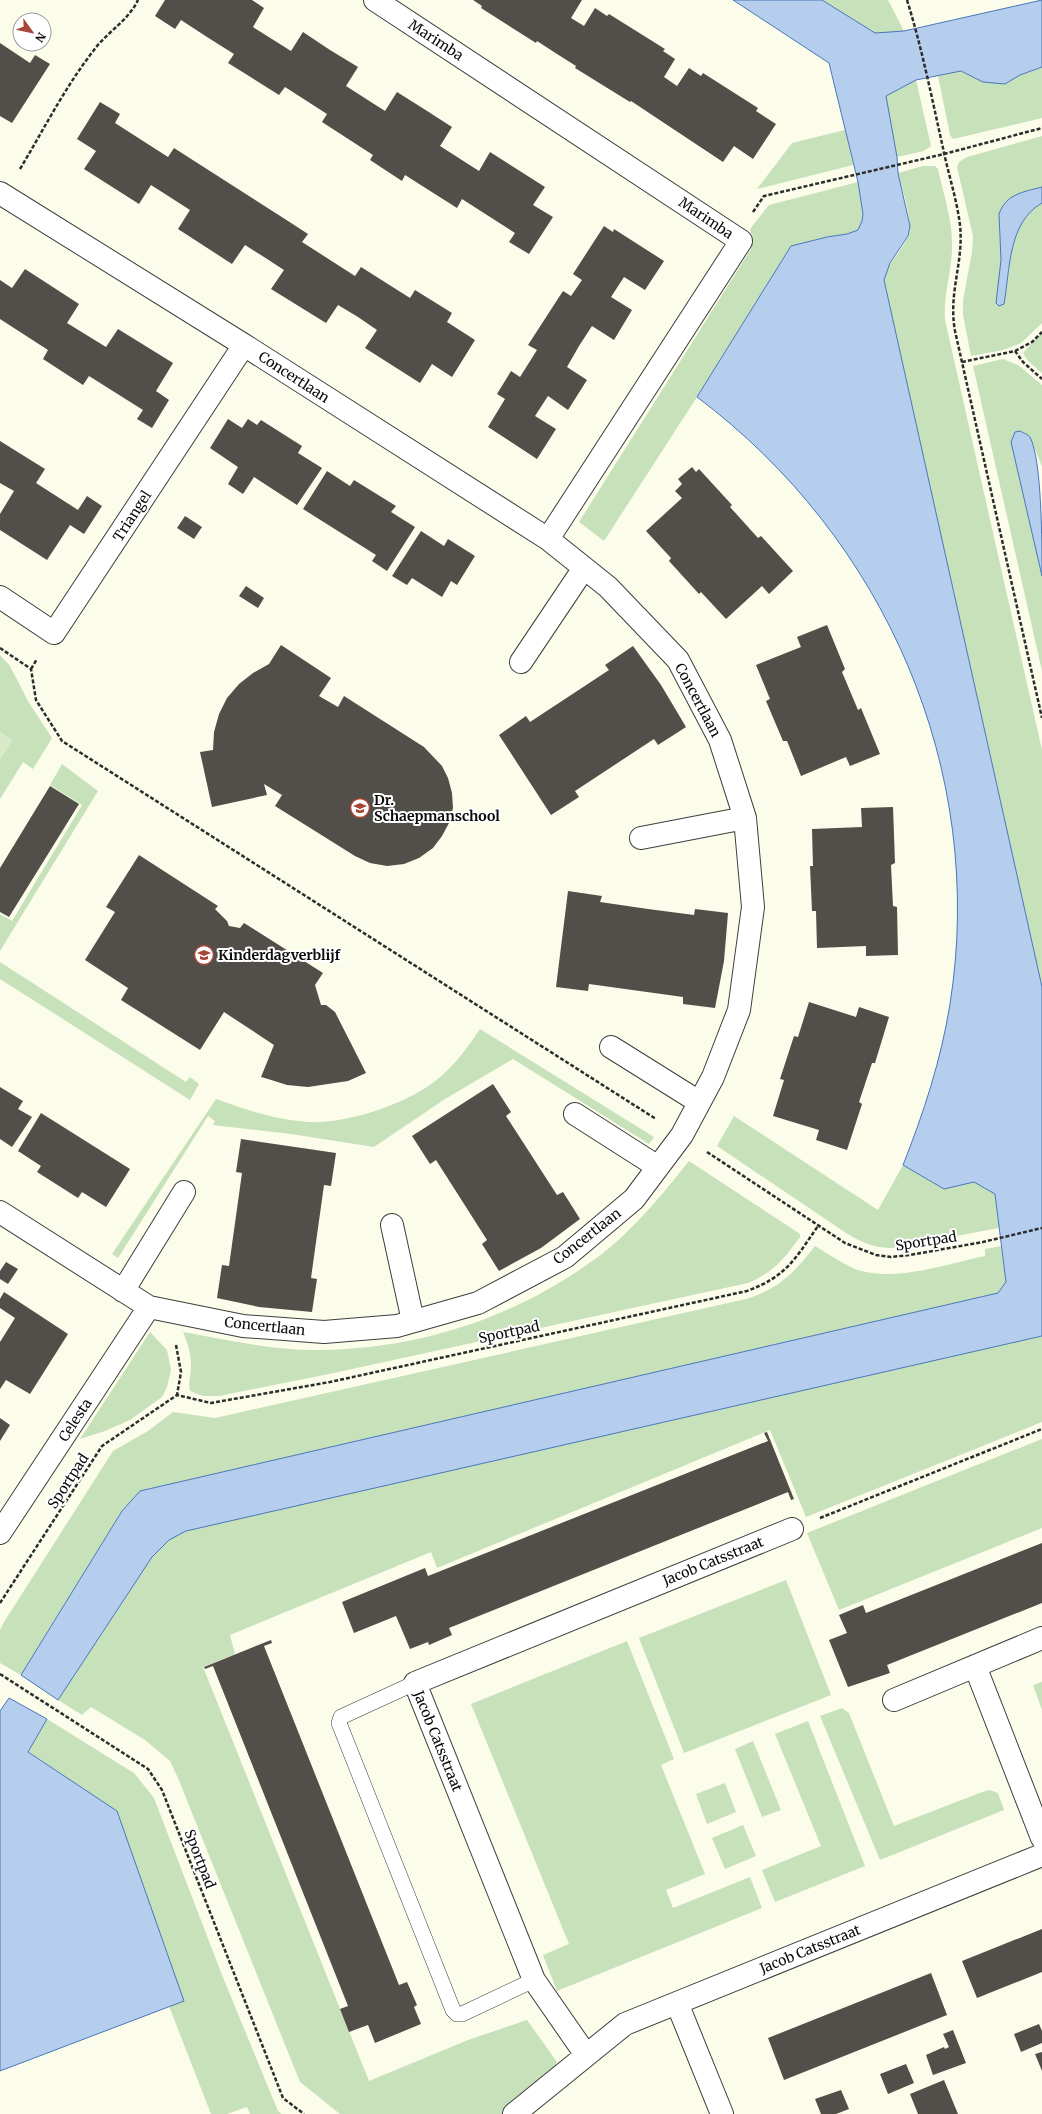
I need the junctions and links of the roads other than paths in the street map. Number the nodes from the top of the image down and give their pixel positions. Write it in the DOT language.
graph roads {
  1 [pos="375,0"];
  2 [pos="2,194"];
  3 [pos="244,345"];
  4 [pos="548,539"];
  5 [pos="584,568"];
  6 [pos="0,597"];
  7 [pos="521,662"];
  8 [pos="745,818"];
  9 [pos="641,838"];
  10 [pos="611,1047"];
  11 [pos="699,1102"];
  12 [pos="575,1114"];
  13 [pos="658,1167"];
  14 [pos="184,1192"];
  15 [pos="0,1212"];
  16 [pos="392,1225"];
  17 [pos="123,1291"];
  18 [pos="149,1307"];
  19 [pos="413,1321"];
  20 [pos="792,1529"];
  21 [pos="0,1533"];
  22 [pos="1042,1638"];
  23 [pos="975,1666"];
  24 [pos="415,1683"];
  25 [pos="894,1700"];
  26 [pos="1042,1838"];
  27 [pos="1042,1855"];
  28 [pos="534,1980"];
  29 [pos="677,2003"];
  30 [pos="586,2055"];
  31 [pos="514,2114"];
  32 [pos="722,2114"];
  1 -- 4 [label="street, Marimba"];
  2 -- 3 [label="street, Concertlaan"];
  3 -- 4 [label="street, Concertlaan"];
  3 -- 6 [label="street, Triangel"];
  4 -- 5 [label="street, Concertlaan"];
  5 -- 7 [label="street"];
  5 -- 8 [label="street, Concertlaan"];
  8 -- 9 [label="street"];
  8 -- 11 [label="street, Concertlaan"];
  10 -- 11 [label="street"];
  11 -- 13 [label="street, Concertlaan"];
  12 -- 13 [label="street"];
  13 -- 19 [label="street, Concertlaan"];
  14 -- 17 [label="street"];
  15 -- 17 [label="street, Concertlaan"];
  16 -- 19 [label="street"];
  17 -- 18 [label="street, Concertlaan"];
  18 -- 19 [label="street, Concertlaan"];
  18 -- 21 [label="street, Celesta"];
  20 -- 24 [label="street, Jacob Catsstraat"];
  22 -- 23 [label="street"];
  23 -- 25 [label="street"];
  23 -- 26 [label="street"];
  24 -- 28 [label="street, Jacob Catsstraat"];
  24 -- 28 [label="lane"];
  27 -- 29 [label="street, Jacob Catsstraat"];
  28 -- 30 [label="street, Jacob Catsstraat"];
  29 -- 30 [label="street, Jacob Catsstraat"];
  29 -- 32 [label="street"];
  30 -- 31 [label="street, Jacob Catsstraat"];
}
